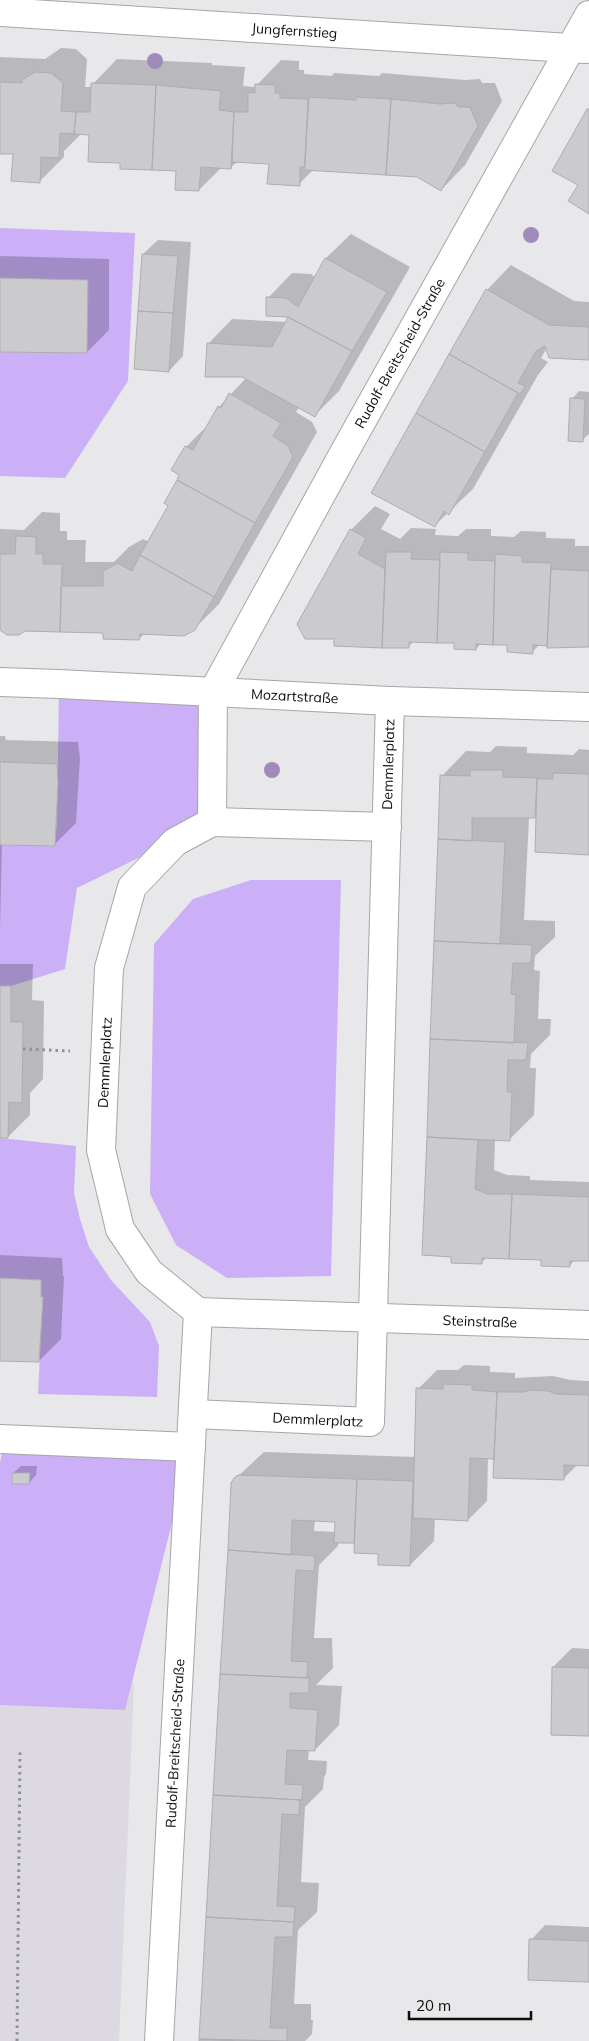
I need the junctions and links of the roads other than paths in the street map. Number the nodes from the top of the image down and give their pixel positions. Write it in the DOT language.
graph roads {
  1 [pos="0,12"];
  2 [pos="589,15"];
  3 [pos="580,49"];
  4 [pos="0,682"];
  5 [pos="213,692"];
  6 [pos="390,700"];
  7 [pos="589,708"];
  8 [pos="212,822"];
  9 [pos="387,828"];
  10 [pos="198,1312"];
  11 [pos="372,1318"];
  12 [pos="589,1325"];
  13 [pos="193,1414"];
  14 [pos="0,1439"];
  15 [pos="191,1447"];
  16 [pos="159,2041"];
  1 -- 3 [label="street, Jungfernstieg"];
  2 -- 3 [label="street, Rudolf-Breitscheid-Straße"];
  3 -- 5 [label="street, Rudolf-Breitscheid-Straße"];
  4 -- 5 [label="street, Mozartstraße"];
  5 -- 6 [label="street, Mozartstraße"];
  5 -- 8 [label="street"];
  6 -- 7 [label="street, Mozartstraße"];
  6 -- 9 [label="street, Demmlerplatz"];
  8 -- 9 [label="street, Demmlerplatz"];
  8 -- 10 [label="street, Demmlerplatz"];
  9 -- 11 [label="street, Demmlerplatz"];
  10 -- 11 [label="street"];
  10 -- 13 [label="street"];
  11 -- 12 [label="street, Steinstraße"];
  11 -- 13 [label="street, Demmlerplatz"];
  13 -- 15 [label="street"];
  14 -- 15 [label="street"];
  15 -- 16 [label="street, Rudolf-Breitscheid-Straße"];
}
